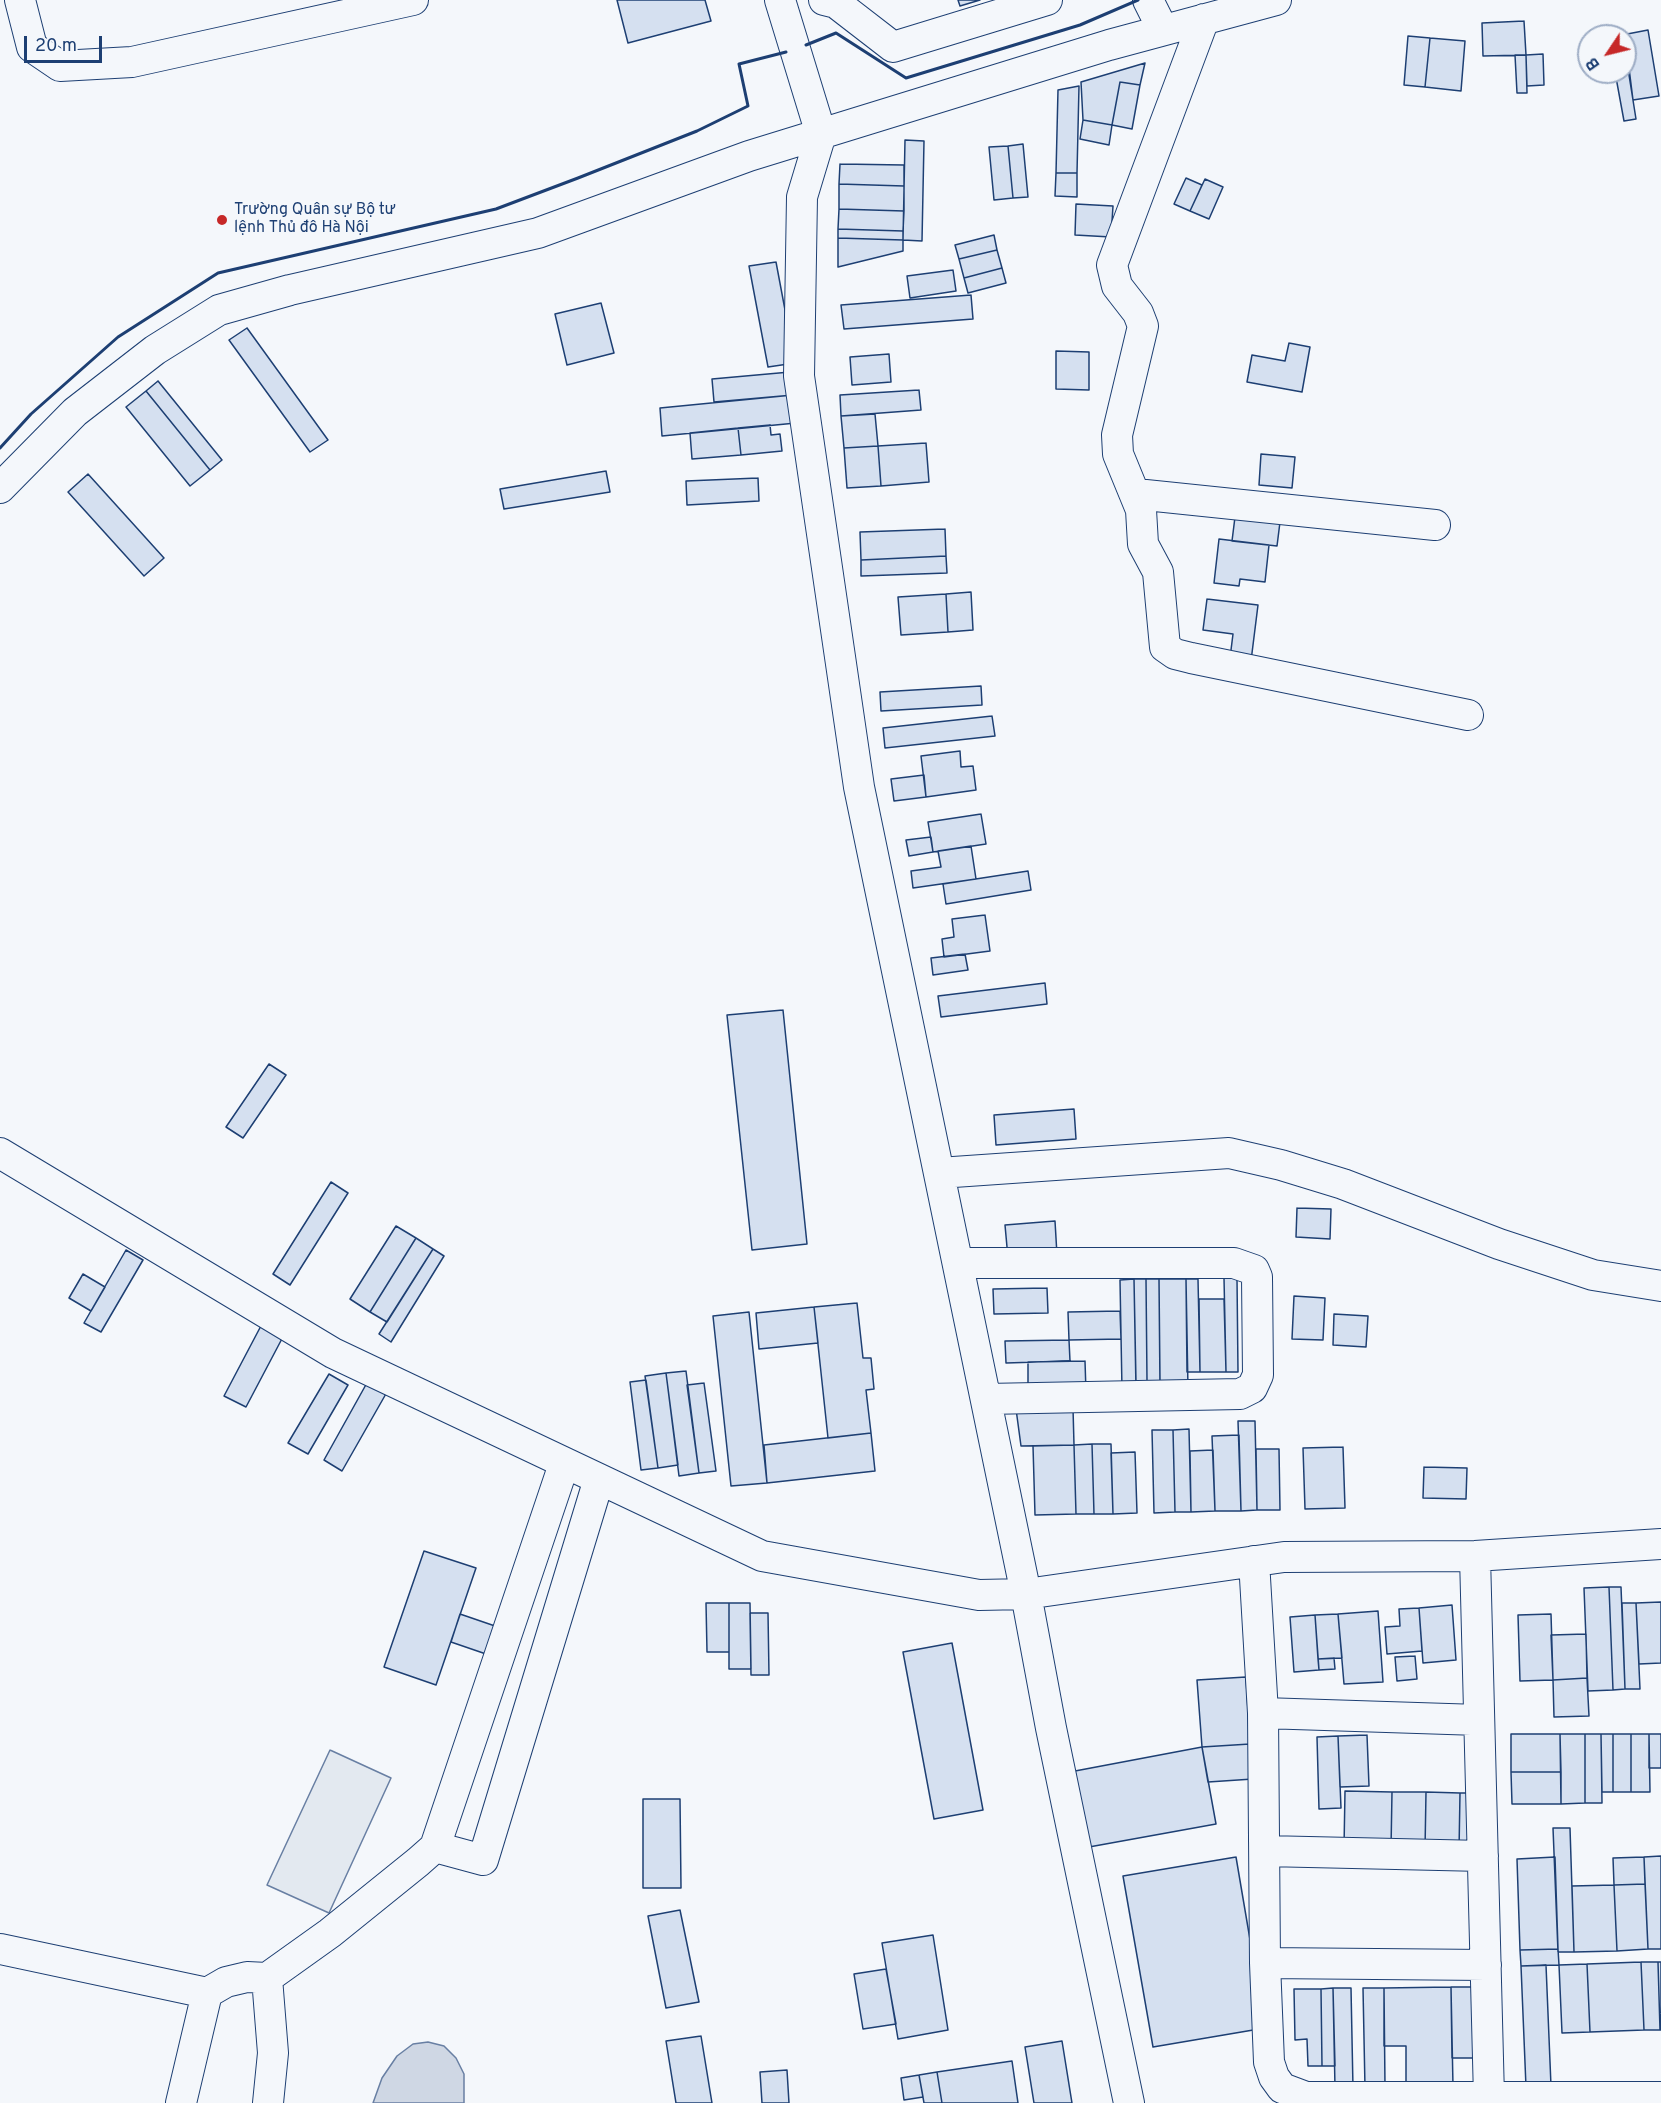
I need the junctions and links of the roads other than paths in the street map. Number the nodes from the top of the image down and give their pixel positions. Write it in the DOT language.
graph roads {
  1 [pos="20,0"];
  2 [pos="413,0"];
  3 [pos="780,0"];
  4 [pos="824,0"];
  5 [pos="1047,0"];
  6 [pos="1148,0"];
  7 [pos="1276,0"];
  8 [pos="1204,19"];
  9 [pos="1163,30"];
  10 [pos="821,134"];
  11 [pos="0,488"];
  12 [pos="1136,494"];
  13 [pos="1435,525"];
  14 [pos="1468,715"];
  15 [pos="0,1153"];
  16 [pos="939,1173"];
  17 [pos="958,1263"];
  18 [pos="1661,1286"];
  19 [pos="986,1399"];
  20 [pos="564,1464"];
  21 [pos="599,1479"];
  22 [pos="1661,1544"];
  23 [pos="1475,1556"];
  24 [pos="1254,1561"];
  25 [pos="1026,1594"];
  26 [pos="510,1625"];
  27 [pos="550,1641"];
  28 [pos="1263,1713"];
  29 [pos="1479,1720"];
  30 [pos="472,1736"];
  31 [pos="516,1751"];
  32 [pos="435,1847"];
  33 [pos="1265,1851"];
  34 [pos="1483,1856"];
  35 [pos="0,1949"];
  36 [pos="1265,1963"];
  37 [pos="1486,1965"];
  38 [pos="267,1978"];
  39 [pos="207,1993"];
  40 [pos="1489,2097"];
  41 [pos="1661,2097"];
  42 [pos="181,2103"];
  43 [pos="268,2103"];
  44 [pos="1129,2103"];
  1 -- 2 [label="street"];
  3 -- 10 [label="street"];
  4 -- 5 [label="street"];
  6 -- 9 [label="street"];
  7 -- 8 [label="street"];
  8 -- 9 [label="street"];
  8 -- 12 [label="street"];
  9 -- 10 [label="street"];
  10 -- 11 [label="street"];
  10 -- 16 [label="street"];
  12 -- 13 [label="street"];
  12 -- 14 [label="street"];
  15 -- 20 [label="street"];
  16 -- 17 [label="street"];
  16 -- 18 [label="street"];
  17 -- 19 [label="street"];
  17 -- 19 [label="street"];
  19 -- 25 [label="street"];
  20 -- 21 [label="street"];
  20 -- 26 [label="street"];
  21 -- 25 [label="street"];
  21 -- 27 [label="street"];
  22 -- 23 [label="street"];
  23 -- 24 [label="street"];
  23 -- 29 [label="street"];
  24 -- 25 [label="street"];
  24 -- 28 [label="street"];
  25 -- 44 [label="street"];
  26 -- 27 [label="street"];
  26 -- 30 [label="street"];
  27 -- 31 [label="street"];
  28 -- 29 [label="street"];
  28 -- 33 [label="street"];
  29 -- 34 [label="street"];
  30 -- 31 [label="street"];
  30 -- 32 [label="street"];
  31 -- 32 [label="street"];
  32 -- 38 [label="street"];
  33 -- 34 [label="street"];
  33 -- 36 [label="street"];
  34 -- 37 [label="street"];
  35 -- 39 [label="street"];
  36 -- 37 [label="street"];
  36 -- 40 [label="street"];
  37 -- 40 [label="street"];
  38 -- 39 [label="street"];
  38 -- 43 [label="street"];
  39 -- 42 [label="street"];
  40 -- 41 [label="street"];
}
